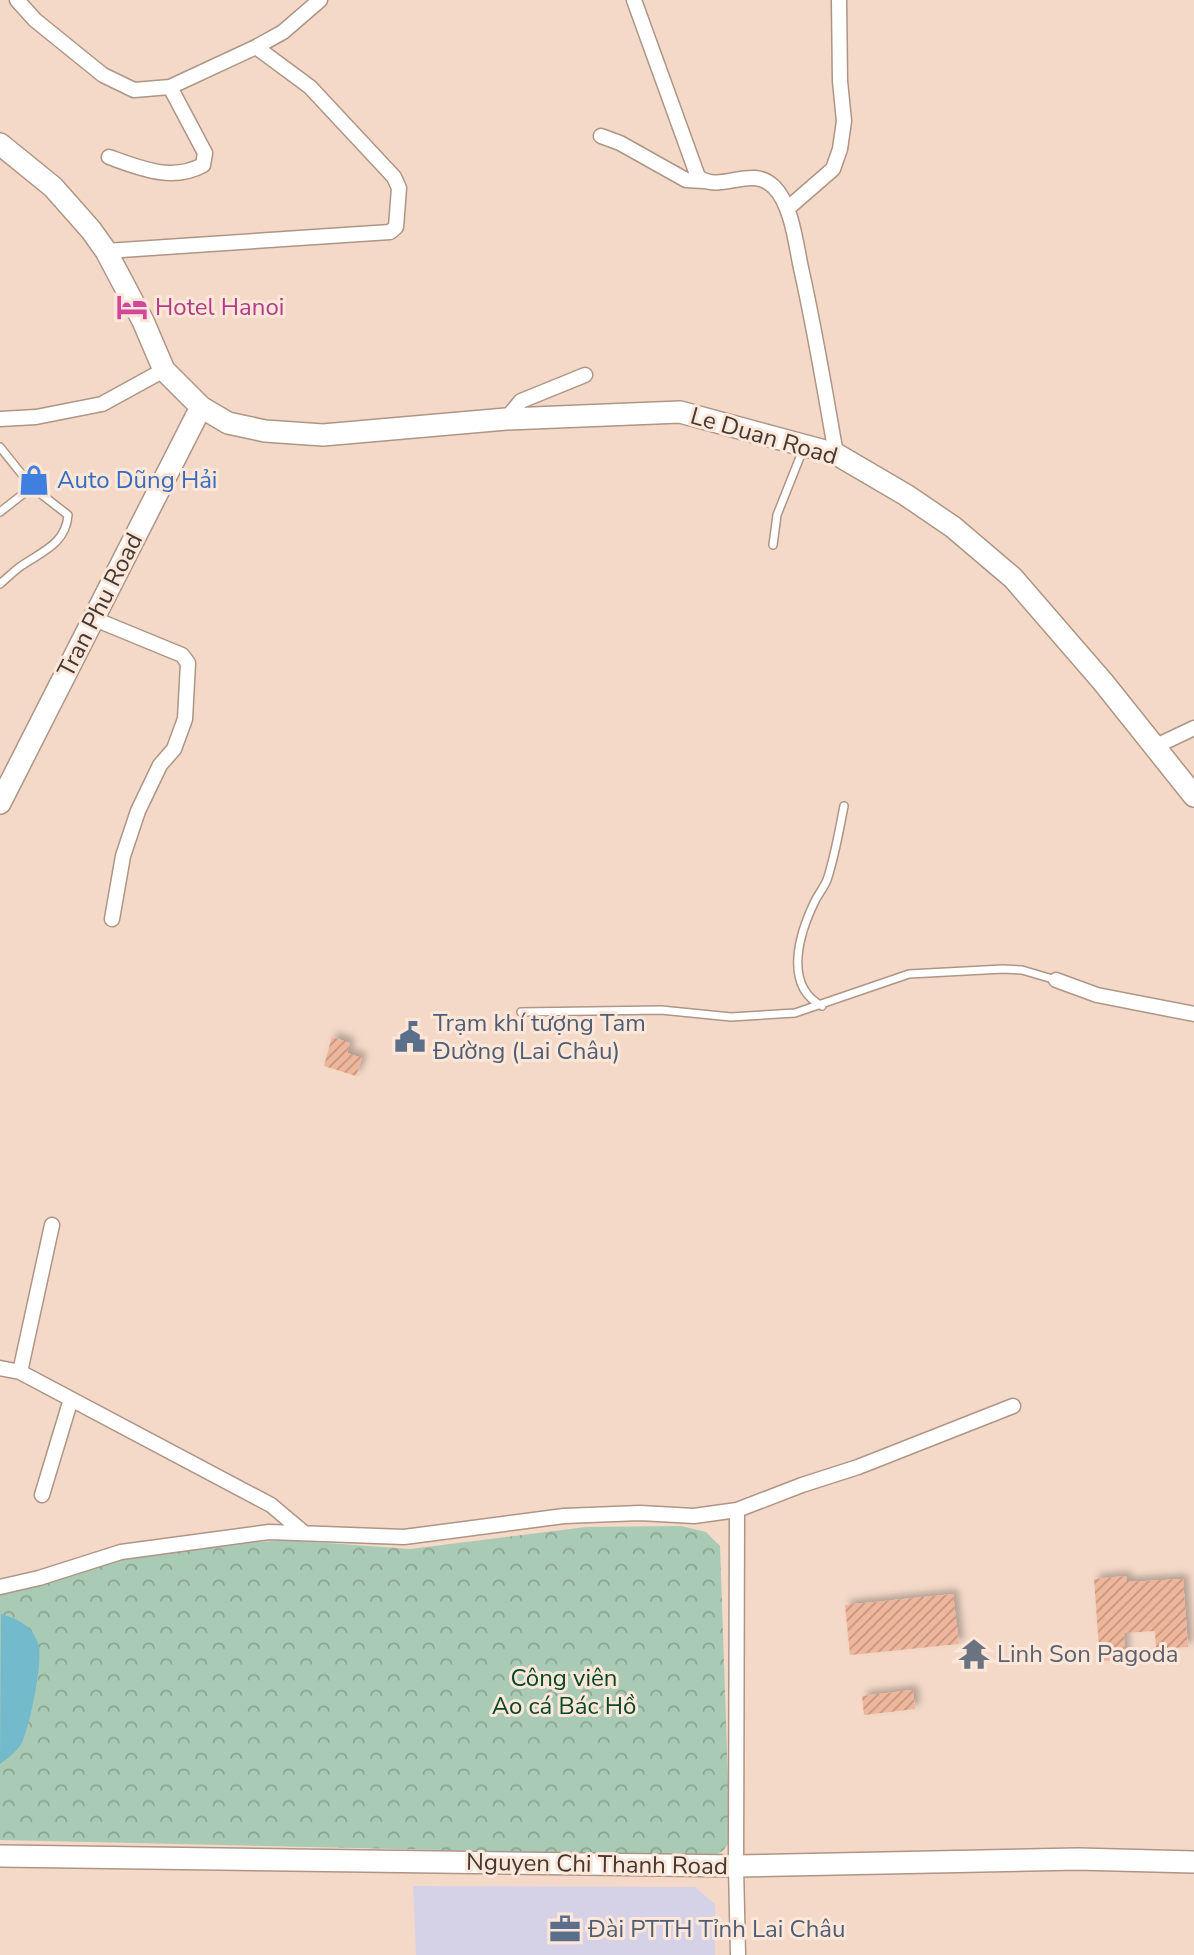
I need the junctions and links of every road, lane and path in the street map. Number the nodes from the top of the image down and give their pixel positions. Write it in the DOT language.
graph roads {
  1 [pos="17,0"];
  2 [pos="320,0"];
  3 [pos="634,0"];
  4 [pos="836,0"];
  5 [pos="256,47"];
  6 [pos="170,87"];
  7 [pos="601,136"];
  8 [pos="0,144"];
  9 [pos="109,158"];
  10 [pos="704,181"];
  11 [pos="786,209"];
  12 [pos="106,251"];
  13 [pos="164,370"];
  14 [pos="586,375"];
  15 [pos="201,407"];
  16 [pos="0,419"];
  17 [pos="506,419"];
  18 [pos="0,447"];
  19 [pos="804,447"];
  20 [pos="836,454"];
  21 [pos="32,487"];
  22 [pos="0,512"];
  23 [pos="773,545"];
  24 [pos="0,584"];
  25 [pos="92,618"];
  26 [pos="1194,728"];
  27 [pos="1154,747"];
  28 [pos="1194,796"];
  29 [pos="0,803"];
  30 [pos="844,806"];
  31 [pos="112,919"];
  32 [pos="1056,980"];
  33 [pos="822,1006"];
  34 [pos="521,1012"];
  35 [pos="1194,1014"];
  36 [pos="52,1225"];
  37 [pos="0,1368"];
  38 [pos="20,1373"];
  39 [pos="72,1399"];
  40 [pos="1013,1406"];
  41 [pos="42,1495"];
  42 [pos="737,1510"];
  43 [pos="303,1532"];
  44 [pos="0,1587"];
  45 [pos="0,1856"];
  46 [pos="1194,1862"];
  47 [pos="736,1866"];
  48 [pos="738,1955"];
  1 -- 6 [label="street"];
  2 -- 5 [label="street"];
  3 -- 10 [label="street"];
  4 -- 11 [label="street"];
  5 -- 6 [label="street"];
  5 -- 12 [label="street"];
  6 -- 9 [label="street"];
  7 -- 10 [label="street"];
  8 -- 12 [label="street"];
  10 -- 11 [label="street"];
  11 -- 20 [label="street"];
  12 -- 13 [label="street"];
  13 -- 15 [label="street, Le Duan Road"];
  13 -- 16 [label="street"];
  14 -- 17 [label="street"];
  15 -- 17 [label="street, Le Duan Road"];
  15 -- 25 [label="street, Tran Phu Road"];
  17 -- 19 [label="street, Le Duan Road"];
  18 -- 21 [label="lane"];
  19 -- 20 [label="street, Le Duan Road"];
  19 -- 23 [label="lane"];
  20 -- 27 [label="street, Le Duan Road"];
  21 -- 22 [label="lane"];
  21 -- 24 [label="lane"];
  25 -- 29 [label="street, Tran Phu Road"];
  25 -- 31 [label="street"];
  26 -- 27 [label="street"];
  27 -- 28 [label="street, Le Duan Road"];
  30 -- 33 [label="lane"];
  32 -- 33 [label="lane"];
  32 -- 35 [label="street"];
  33 -- 34 [label="lane"];
  36 -- 38 [label="street"];
  37 -- 38 [label="street"];
  38 -- 39 [label="street"];
  39 -- 41 [label="street"];
  39 -- 43 [label="street"];
  40 -- 42 [label="street"];
  42 -- 43 [label="street"];
  42 -- 47 [label="street"];
  43 -- 44 [label="street"];
  45 -- 47 [label="street, Nguyen Chi Thanh Road"];
  46 -- 47 [label="street, Nguyen Chi Thanh Road"];
  47 -- 48 [label="street"];
}
